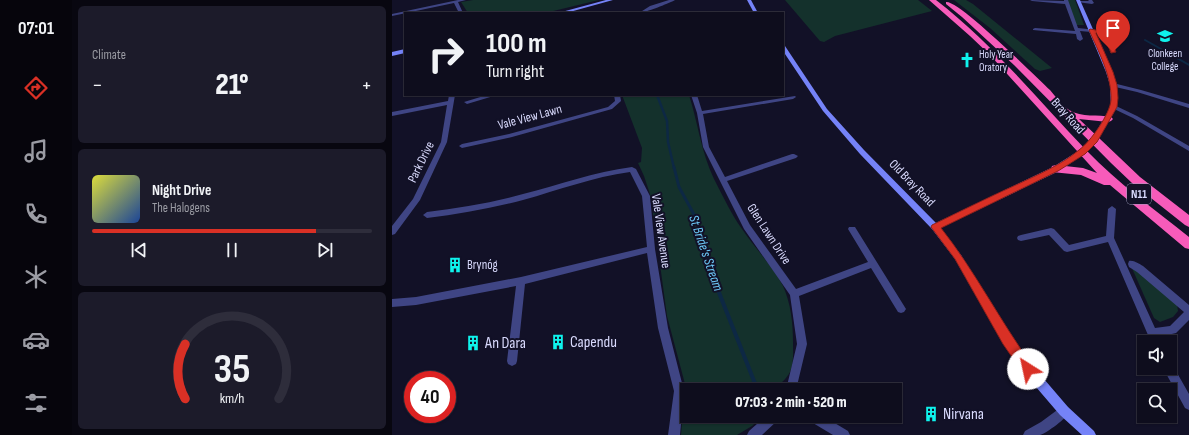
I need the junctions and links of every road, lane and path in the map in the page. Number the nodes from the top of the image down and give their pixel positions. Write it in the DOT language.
graph roads {
  1 [pos="464,0"];
  2 [pos="611,0"];
  3 [pos="673,0"];
  4 [pos="749,0"];
  5 [pos="932,0"];
  6 [pos="943,0"];
  7 [pos="1032,0"];
  8 [pos="1090,0"];
  9 [pos="1079,1"];
  10 [pos="456,2"];
  11 [pos="1066,2"];
  12 [pos="407,12"];
  13 [pos="461,12"];
  14 [pos="564,12"];
  15 [pos="643,12"];
  16 [pos="755,12"];
  17 [pos="404,13"];
  18 [pos="392,15"];
  19 [pos="1035,29"];
  20 [pos="1092,30"];
  21 [pos="1077,31"];
  22 [pos="1080,39"];
  23 [pos="784,48"];
  24 [pos="404,51"];
  25 [pos="1113,52"];
  26 [pos="392,54"];
  27 [pos="1038,85"];
  28 [pos="1113,85"];
  29 [pos="490,96"];
  30 [pos="617,96"];
  31 [pos="694,96"];
  32 [pos="794,97"];
  33 [pos="452,98"];
  34 [pos="467,102"];
  35 [pos="1189,106"];
  36 [pos="1114,107"];
  37 [pos="1066,112"];
  38 [pos="700,113"];
  39 [pos="392,114"];
  40 [pos="1108,118"];
  41 [pos="462,146"];
  42 [pos="1089,146"];
  43 [pos="1189,149"];
  44 [pos="794,156"];
  45 [pos="1056,169"];
  46 [pos="723,180"];
  47 [pos="1118,187"];
  48 [pos="1112,209"];
  49 [pos="427,215"];
  50 [pos="1189,222"];
  51 [pos="935,227"];
  52 [pos="852,229"];
  53 [pos="392,232"];
  54 [pos="1021,238"];
  55 [pos="1110,238"];
  56 [pos="1189,244"];
  57 [pos="651,249"];
  58 [pos="873,264"];
  59 [pos="1132,264"];
  60 [pos="521,281"];
  61 [pos="794,294"];
  62 [pos="392,303"];
  63 [pos="900,309"];
  64 [pos="1189,312"];
  65 [pos="1153,335"];
  66 [pos="1159,335"];
  67 [pos="512,361"];
  68 [pos="1172,375"];
  69 [pos="793,383"];
  70 [pos="1189,404"];
  71 [pos="1064,412"];
  72 [pos="766,423"];
  73 [pos="824,423"];
  74 [pos="674,435"];
  75 [pos="753,435"];
  76 [pos="844,435"];
  77 [pos="1029,435"];
  78 [pos="1090,435"];
  1 -- 10 [label="street"];
  2 -- 14 [label="street"];
  3 -- 15 [label="street"];
  4 -- 16 [label="street"];
  5 -- 42 [label="highway, Bray Road / N11"];
  6 -- 27 [label="highway, Bray Road / N11"];
  7 -- 11 [label="street"];
  8 -- 9 [label="street"];
  9 -- 20 [label="street"];
  10 -- 12 [label="street"];
  10 -- 13 [label="street"];
  11 -- 21 [label="street"];
  17 -- 18 [label="street"];
  19 -- 21 [label="street"];
  20 -- 21 [label="street"];
  20 -- 25 [label="street"];
  20 -- 28 [label="street"];
  21 -- 22 [label="street"];
  23 -- 51 [label="street, Old Bray Road"];
  24 -- 26 [label="street"];
  27 -- 37 [label="highway, Bray Road / N11"];
  27 -- 42 [label="highway, N11"];
  28 -- 35 [label="street"];
  28 -- 36 [label="street"];
  29 -- 34 [label="street"];
  30 -- 41 [label="street, Vale View Lawn"];
  31 -- 38 [label="street, Glen Lawn Drive"];
  32 -- 38 [label="street"];
  33 -- 39 [label="street"];
  33 -- 53 [label="street, Park Drive"];
  36 -- 40 [label="street"];
  36 -- 43 [label="street"];
  37 -- 40 [label="highway, N11"];
  37 -- 42 [label="highway, Bray Road / N11"];
  38 -- 46 [label="street, Glen Lawn Drive"];
  40 -- 42 [label="street"];
  42 -- 45 [label="street"];
  42 -- 47 [label="highway, Bray Road / N11"];
  42 -- 50 [label="highway, Bray Road / N11"];
  42 -- 56 [label="highway, N11"];
  44 -- 46 [label="street"];
  45 -- 47 [label="highway"];
  45 -- 51 [label="street"];
  46 -- 61 [label="street, Glen Lawn Drive"];
  47 -- 56 [label="highway, Bray Road / N11"];
  48 -- 55 [label="street"];
  49 -- 57 [label="street, Vale View Avenue"];
  51 -- 71 [label="street, Old Bray Road"];
  52 -- 58 [label="street"];
  54 -- 55 [label="street"];
  55 -- 65 [label="street"];
  57 -- 60 [label="street"];
  57 -- 74 [label="street, Vale View Avenue"];
  58 -- 61 [label="street"];
  58 -- 63 [label="street"];
  59 -- 64 [label="street"];
  60 -- 62 [label="street"];
  60 -- 67 [label="street"];
  61 -- 69 [label="street, Glen Lawn Drive"];
  64 -- 66 [label="street"];
  68 -- 70 [label="street"];
  71 -- 77 [label="street"];
  71 -- 78 [label="street, Old Bray Road"];
  72 -- 75 [label="street"];
  73 -- 76 [label="street"];
}
